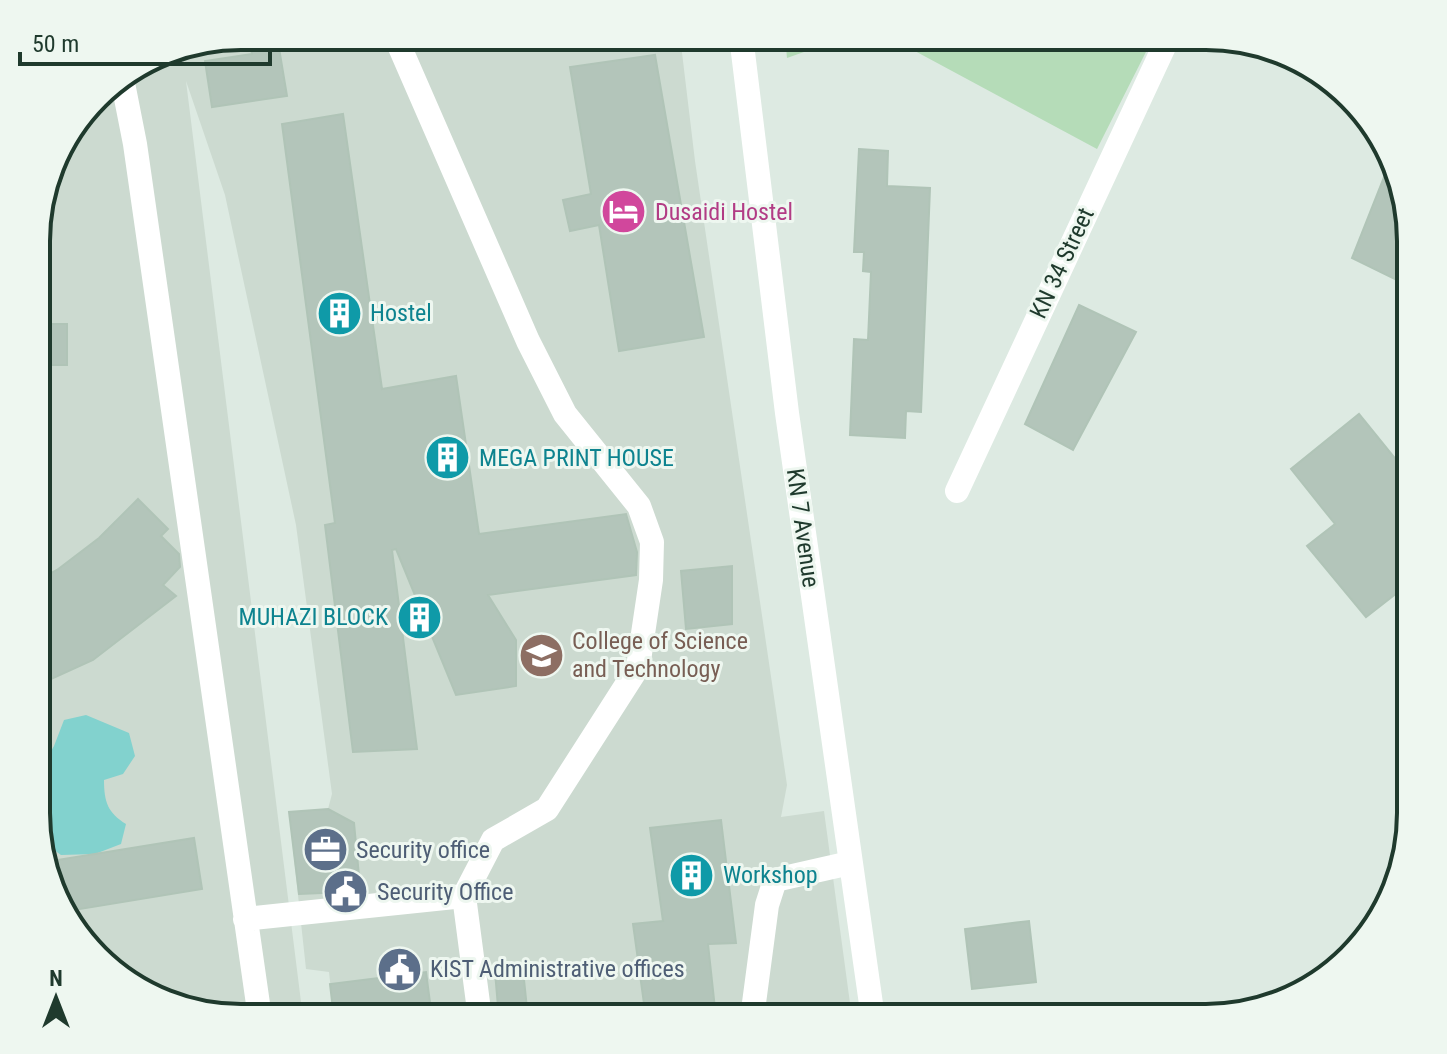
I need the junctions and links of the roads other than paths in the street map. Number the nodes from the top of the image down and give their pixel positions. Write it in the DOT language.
graph roads {
  1 [pos="401,50"];
  2 [pos="743,50"];
  3 [pos="1162,50"];
  4 [pos="133,83"];
  5 [pos="124,90"];
  6 [pos="135,144"];
  7 [pos="957,491"];
  8 [pos="850,863"];
  9 [pos="464,896"];
  10 [pos="245,919"];
  11 [pos="258,1004"];
  12 [pos="478,1004"];
  13 [pos="754,1004"];
  14 [pos="871,1004"];
  1 -- 9 [label="street"];
  2 -- 8 [label="street, KN 7 Avenue"];
  3 -- 7 [label="street, KN 34 Street"];
  4 -- 6 [label="street"];
  5 -- 6 [label="street"];
  6 -- 10 [label="street"];
  8 -- 13 [label="street"];
  8 -- 14 [label="street, KN 7 Avenue"];
  9 -- 10 [label="street"];
  9 -- 12 [label="street"];
  10 -- 11 [label="street"];
}
